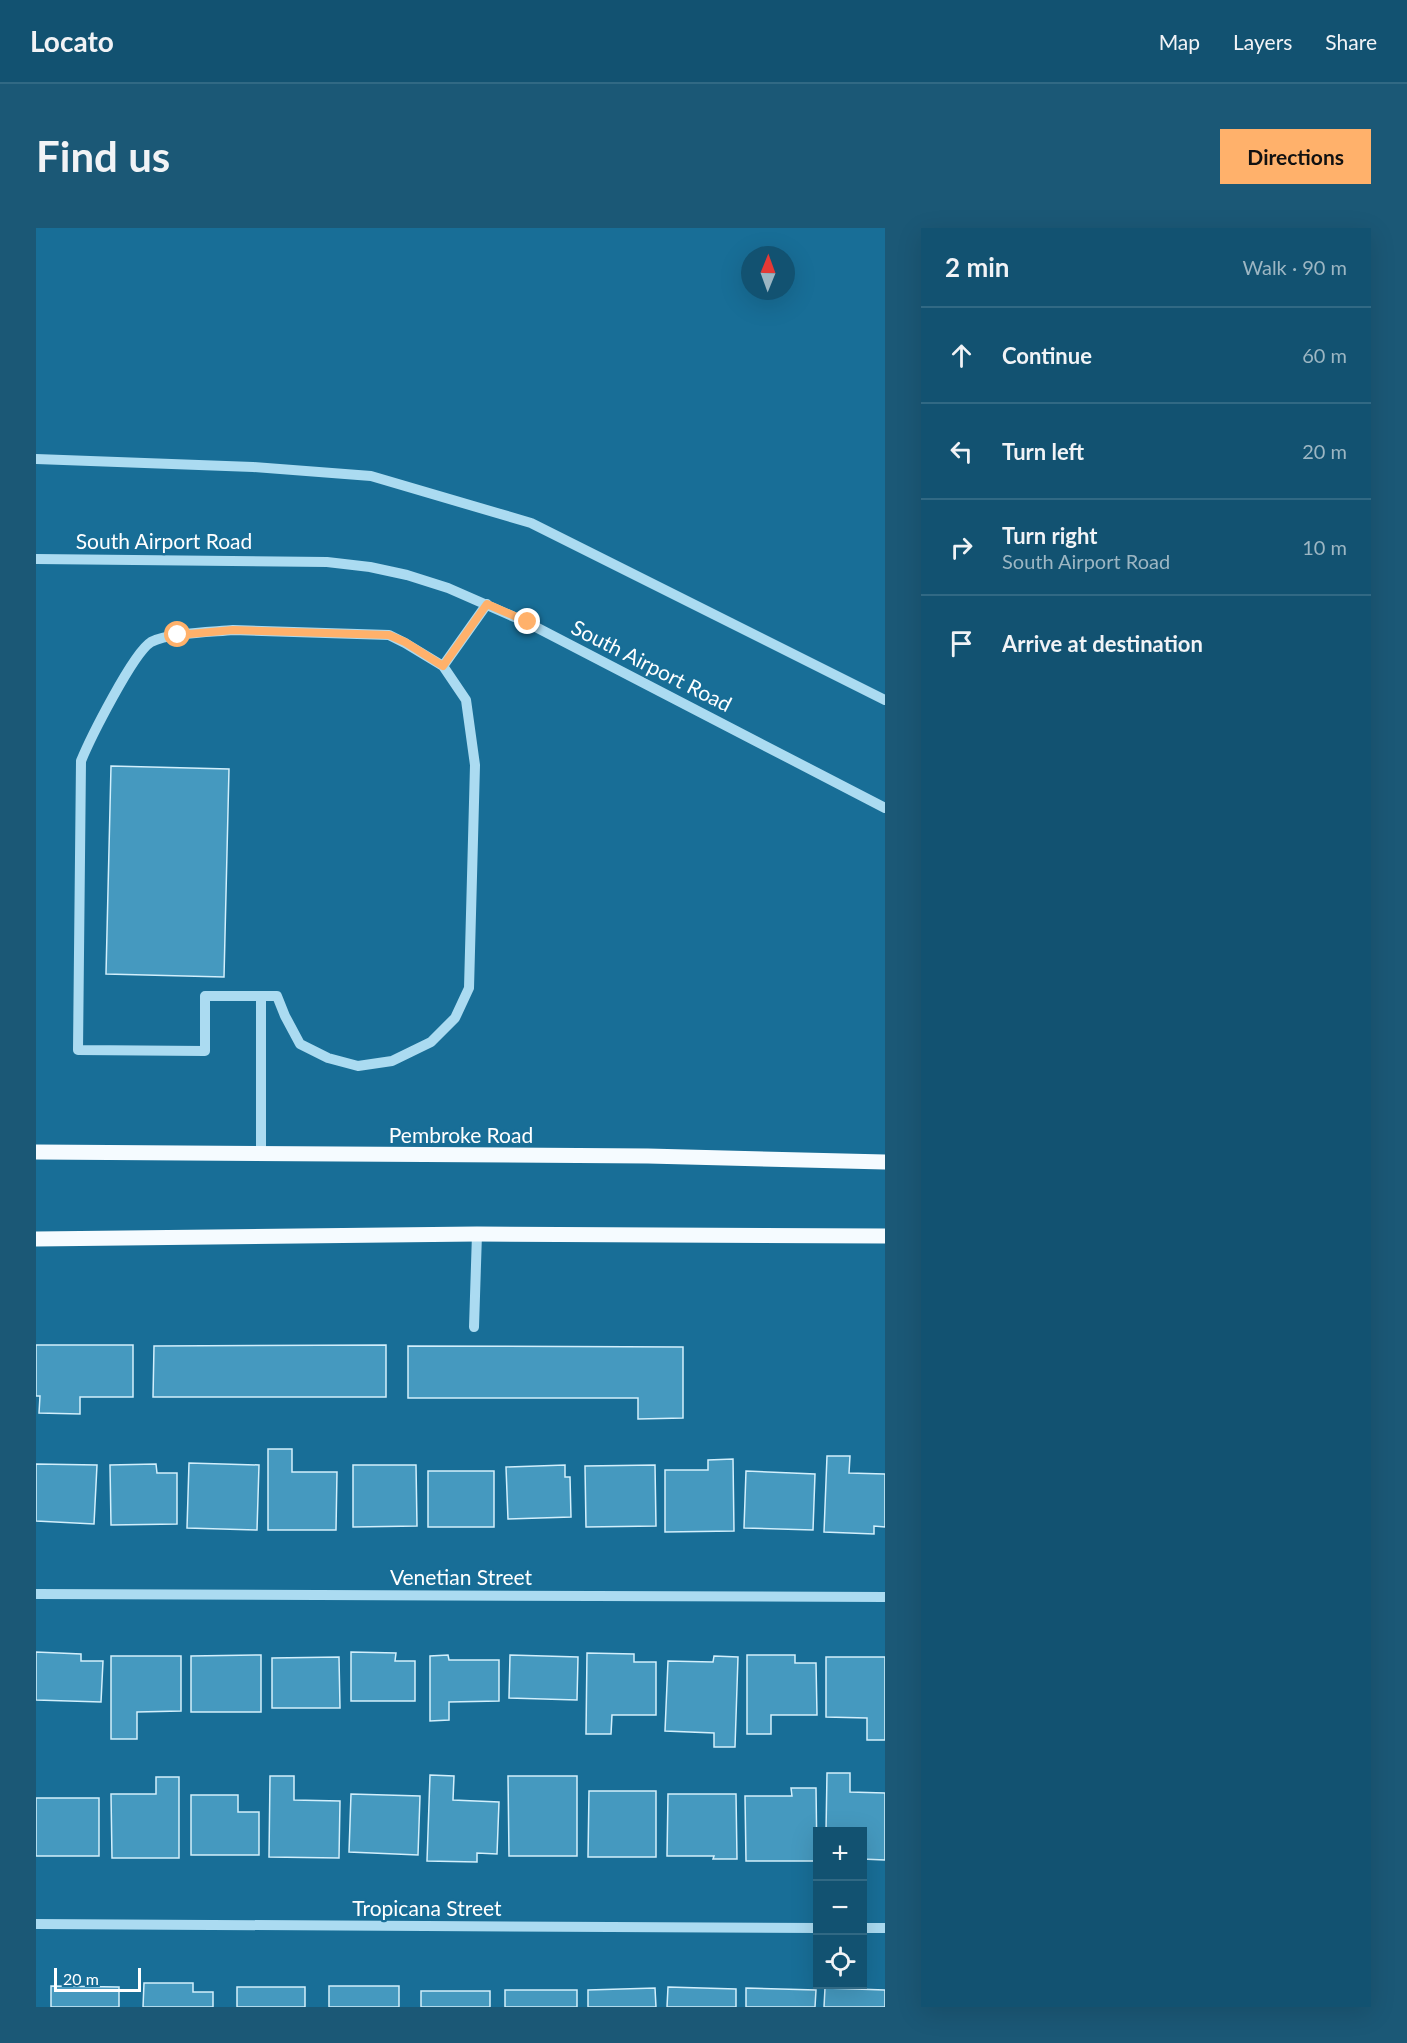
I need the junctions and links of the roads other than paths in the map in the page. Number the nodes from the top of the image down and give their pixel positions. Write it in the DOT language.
graph roads {
  1 [pos="36,459"];
  2 [pos="36,559"];
  3 [pos="487,604"];
  4 [pos="443,666"];
  5 [pos="885,700"];
  6 [pos="885,808"];
  7 [pos="261,997"];
  8 [pos="36,1152"];
  9 [pos="261,1154"];
  10 [pos="885,1162"];
  11 [pos="477,1234"];
  12 [pos="885,1236"];
  13 [pos="36,1239"];
  14 [pos="474,1327"];
  15 [pos="36,1594"];
  16 [pos="885,1597"];
  17 [pos="36,1924"];
  18 [pos="813,1928"];
  19 [pos="867,1928"];
  20 [pos="885,1928"];
  1 -- 5 [label="street"];
  2 -- 3 [label="street, South Airport Road"];
  3 -- 4 [label="street"];
  3 -- 6 [label="street, South Airport Road"];
  4 -- 7 [label="street"];
  4 -- 7 [label="street"];
  7 -- 9 [label="street"];
  8 -- 9 [label="main road, Pembroke Road"];
  9 -- 10 [label="main road, Pembroke Road"];
  11 -- 12 [label="main road"];
  11 -- 13 [label="main road"];
  11 -- 14 [label="street"];
  15 -- 16 [label="street, Venetian Street"];
  17 -- 18 [label="street, Tropicana Street"];
  19 -- 20 [label="street"];
}
